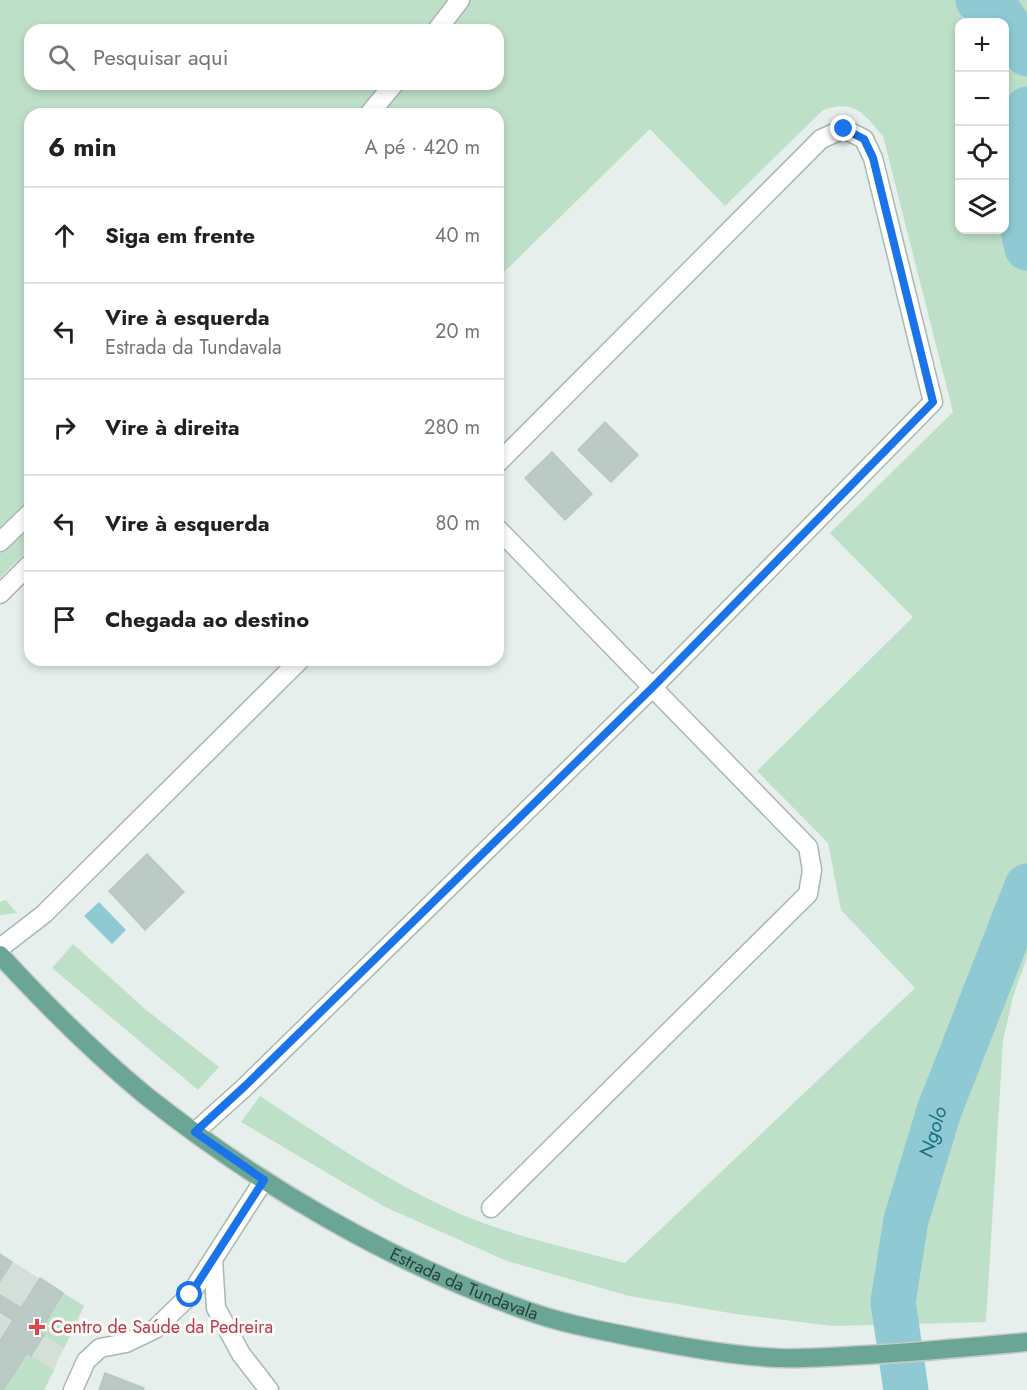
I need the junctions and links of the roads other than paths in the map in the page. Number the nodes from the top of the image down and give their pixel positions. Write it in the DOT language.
graph roads {
  1 [pos="460,0"];
  2 [pos="442,24"];
  3 [pos="389,90"];
  4 [pos="374,108"];
  5 [pos="504,457"];
  6 [pos="24,519"];
  7 [pos="504,535"];
  8 [pos="0,542"];
  9 [pos="24,570"];
  10 [pos="0,594"];
  11 [pos="294,666"];
  12 [pos="652,688"];
  13 [pos="0,948"];
  14 [pos="0,955"];
  15 [pos="195,1132"];
  16 [pos="264,1180"];
  17 [pos="491,1208"];
  18 [pos="213,1259"];
  19 [pos="1027,1342"];
  20 [pos="73,1390"];
  21 [pos="269,1390"];
  1 -- 2 [label="street"];
  3 -- 4 [label="street"];
  5 -- 12 [label="street"];
  6 -- 8 [label="street"];
  7 -- 12 [label="street"];
  9 -- 10 [label="street"];
  11 -- 13 [label="street"];
  12 -- 15 [label="street"];
  12 -- 17 [label="street"];
  14 -- 15 [label="main road, Estrada da Tundavala"];
  15 -- 16 [label="main road, Estrada da Tundavala"];
  16 -- 18 [label="street"];
  16 -- 19 [label="main road, Estrada da Tundavala"];
  18 -- 20 [label="street"];
  18 -- 21 [label="street"];
}
